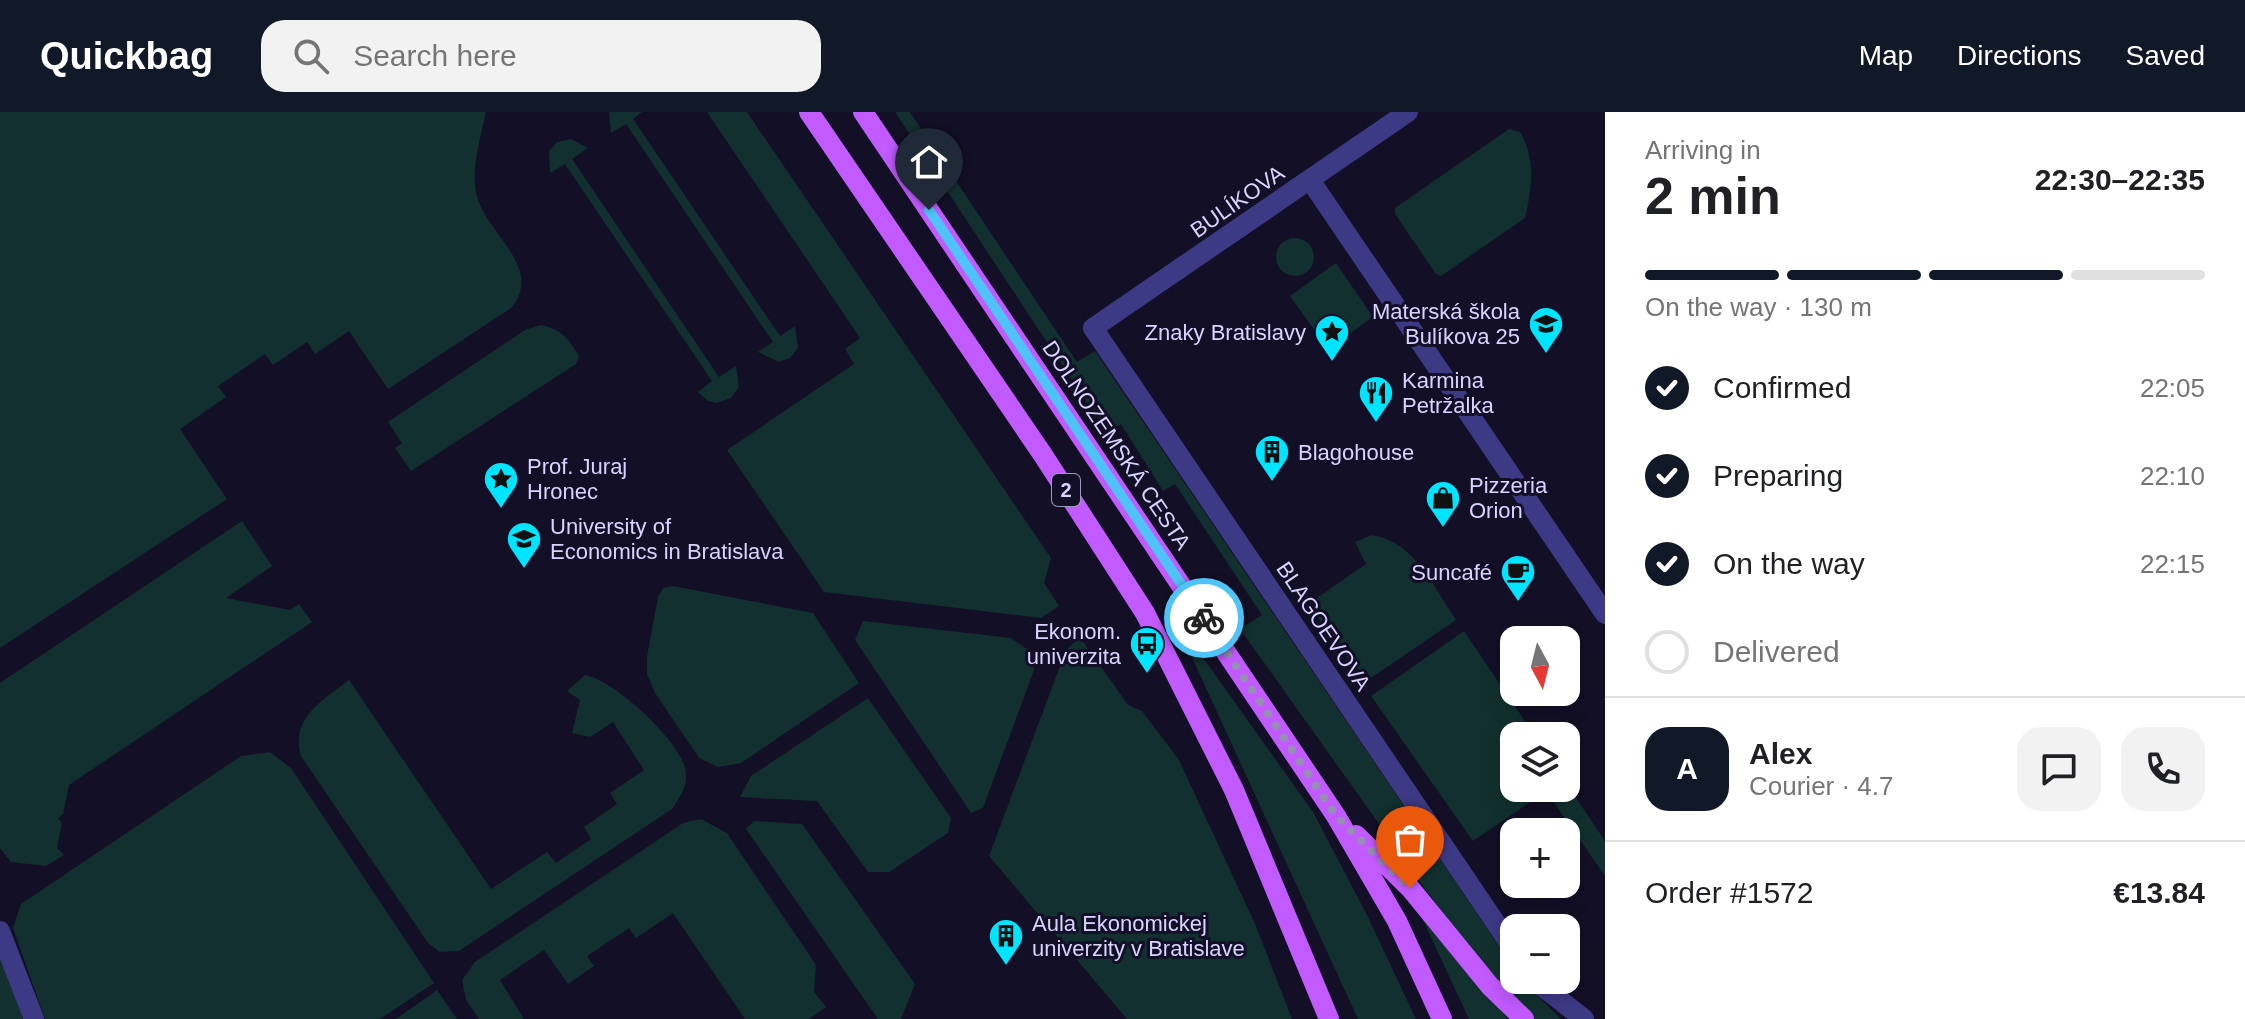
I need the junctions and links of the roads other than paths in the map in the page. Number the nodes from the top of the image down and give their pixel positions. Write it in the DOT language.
graph roads {
  1 [pos="809,112"];
  2 [pos="863,112"];
  3 [pos="1408,112"];
  4 [pos="1310,180"];
  5 [pos="1093,328"];
  6 [pos="1605,614"];
  7 [pos="1336,816"];
  8 [pos="1500,929"];
  9 [pos="0,931"];
  10 [pos="1552,994"];
  11 [pos="34,1019"];
  12 [pos="1329,1019"];
  13 [pos="1442,1019"];
  14 [pos="1524,1019"];
  15 [pos="1584,1019"];
  1 -- 12 [label="main road, 2"];
  2 -- 7 [label="main road, DOLNOZEMSKÁ CESTA / 2"];
  3 -- 4 [label="street, BULÍKOVA"];
  4 -- 5 [label="street, BULÍKOVA"];
  4 -- 6 [label="street"];
  5 -- 8 [label="street, BLAGOEVOVA"];
  7 -- 13 [label="main road, DOLNOZEMSKÁ CESTA / 2"];
  7 -- 14 [label="main road"];
  9 -- 11 [label="street"];
  10 -- 15 [label="street"];
}
